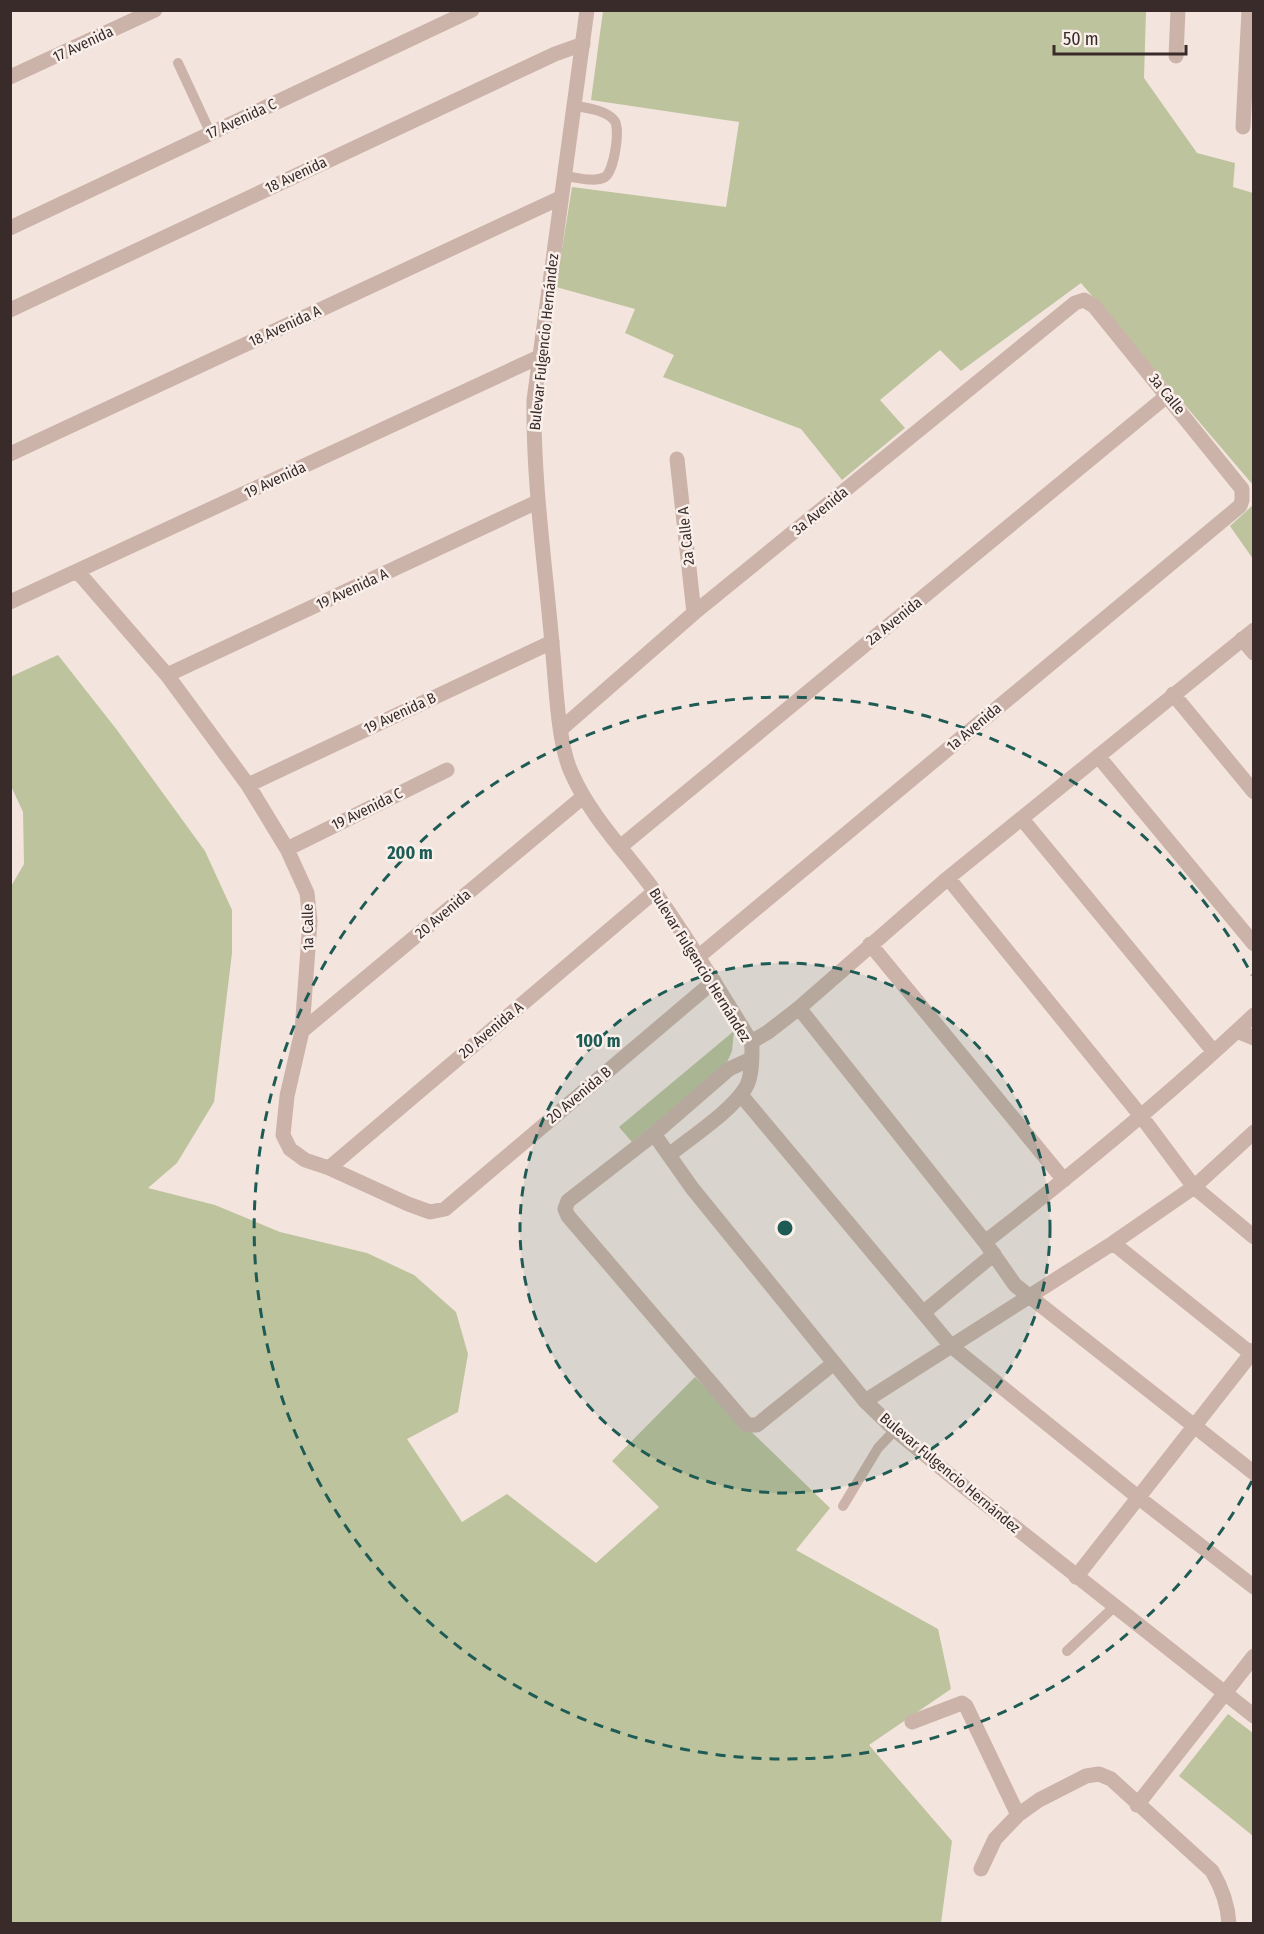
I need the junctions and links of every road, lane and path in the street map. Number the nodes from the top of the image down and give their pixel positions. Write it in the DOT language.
graph roads {
  1 [pos="155,10"];
  2 [pos="472,10"];
  3 [pos="587,10"];
  4 [pos="1178,10"];
  5 [pos="1249,10"];
  6 [pos="583,44"];
  7 [pos="1176,56"];
  8 [pos="178,63"];
  9 [pos="10,77"];
  10 [pos="575,106"];
  11 [pos="1243,127"];
  12 [pos="211,134"];
  13 [pos="564,176"];
  14 [pos="560,198"];
  15 [pos="10,228"];
  16 [pos="1084,300"];
  17 [pos="10,310"];
  18 [pos="539,357"];
  19 [pos="1168,395"];
  20 [pos="10,454"];
  21 [pos="677,459"];
  22 [pos="1243,493"];
  23 [pos="537,502"];
  24 [pos="78,572"];
  25 [pos="10,602"];
  26 [pos="694,613"];
  27 [pos="1248,635"];
  28 [pos="552,642"];
  29 [pos="1254,653"];
  30 [pos="167,675"];
  31 [pos="1173,694"];
  32 [pos="561,729"];
  33 [pos="1098,756"];
  34 [pos="447,770"];
  35 [pos="248,785"];
  36 [pos="1254,792"];
  37 [pos="583,797"];
  38 [pos="1022,819"];
  39 [pos="620,847"];
  40 [pos="287,849"];
  41 [pos="948,878"];
  42 [pos="654,892"];
  43 [pos="870,944"];
  44 [pos="1254,944"];
  45 [pos="698,957"];
  46 [pos="714,981"];
  47 [pos="799,1008"];
  48 [pos="1254,1016"];
  49 [pos="302,1031"];
  50 [pos="1237,1031"];
  51 [pos="1254,1038"];
  52 [pos="751,1042"];
  53 [pos="1214,1052"];
  54 [pos="751,1059"];
  55 [pos="741,1095"];
  56 [pos="1142,1116"];
  57 [pos="1254,1132"];
  58 [pos="654,1134"];
  59 [pos="669,1155"];
  60 [pos="329,1168"];
  61 [pos="1064,1180"];
  62 [pos="1194,1187"];
  63 [pos="445,1209"];
  64 [pos="1254,1237"];
  65 [pos="1113,1243"];
  66 [pos="989,1248"];
  67 [pos="1031,1297"];
  68 [pos="924,1312"];
  69 [pos="951,1346"];
  70 [pos="1253,1353"];
  71 [pos="834,1363"];
  72 [pos="865,1401"];
  73 [pos="1194,1426"];
  74 [pos="895,1430"];
  75 [pos="1254,1473"];
  76 [pos="1139,1498"];
  77 [pos="843,1506"];
  78 [pos="1076,1577"];
  79 [pos="1254,1587"];
  80 [pos="1114,1607"];
  81 [pos="1067,1650"];
  82 [pos="1254,1656"];
  83 [pos="1225,1693"];
  84 [pos="1254,1716"];
  85 [pos="912,1722"];
  86 [pos="1137,1805"];
  87 [pos="1018,1815"];
  88 [pos="981,1869"];
  89 [pos="1229,1923"];
  1 -- 9 [label="street, 17 Avenida"];
  2 -- 12 [label="street, 17 Avenida C"];
  3 -- 6 [label="street, Bulevar Fulgencio Hernández"];
  4 -- 7 [label="street"];
  5 -- 11 [label="street"];
  6 -- 10 [label="street, Bulevar Fulgencio Hernández"];
  6 -- 17 [label="street, 18 Avenida"];
  8 -- 12 [label="lane"];
  10 -- 13 [label="street, Bulevar Fulgencio Hernández"];
  10 -- 13 [label="lane"];
  12 -- 15 [label="street, 17 Avenida C"];
  13 -- 14 [label="street, Bulevar Fulgencio Hernández"];
  14 -- 18 [label="street, Bulevar Fulgencio Hernández"];
  14 -- 20 [label="street, 18 Avenida A"];
  16 -- 19 [label="street, 3a Calle"];
  16 -- 26 [label="street, 3a Avenida"];
  18 -- 23 [label="street, Bulevar Fulgencio Hernández"];
  18 -- 24 [label="street, 19 Avenida"];
  19 -- 22 [label="street, 3a Calle"];
  19 -- 39 [label="street, 2a Avenida"];
  21 -- 26 [label="street, 2a Calle A"];
  22 -- 45 [label="street, 1a Avenida"];
  23 -- 28 [label="street, Bulevar Fulgencio Hernández"];
  23 -- 30 [label="street, 19 Avenida A"];
  24 -- 25 [label="street, 19 Avenida"];
  24 -- 30 [label="street, 1a Calle"];
  26 -- 32 [label="street, 3a Avenida"];
  27 -- 29 [label="street"];
  27 -- 31 [label="street"];
  28 -- 32 [label="street, Bulevar Fulgencio Hernández"];
  28 -- 35 [label="street, 19 Avenida B"];
  30 -- 35 [label="street, 1a Calle"];
  31 -- 33 [label="street"];
  31 -- 36 [label="street"];
  32 -- 37 [label="street, Bulevar Fulgencio Hernández"];
  33 -- 38 [label="street"];
  33 -- 44 [label="street"];
  34 -- 40 [label="street, 19 Avenida C"];
  35 -- 40 [label="street, 1a Calle"];
  37 -- 39 [label="street, Bulevar Fulgencio Hernández"];
  37 -- 49 [label="street, 20 Avenida"];
  38 -- 41 [label="street"];
  38 -- 53 [label="street"];
  39 -- 42 [label="street, Bulevar Fulgencio Hernández"];
  40 -- 49 [label="street, 1a Calle"];
  41 -- 43 [label="street"];
  41 -- 56 [label="street"];
  42 -- 45 [label="street, Bulevar Fulgencio Hernández"];
  42 -- 60 [label="street, 20 Avenida A"];
  43 -- 47 [label="street"];
  43 -- 61 [label="street"];
  45 -- 46 [label="street, Bulevar Fulgencio Hernández"];
  46 -- 52 [label="street, Bulevar Fulgencio Hernández"];
  46 -- 63 [label="street, 20 Avenida B"];
  47 -- 52 [label="street"];
  47 -- 66 [label="street"];
  48 -- 50 [label="street"];
  49 -- 60 [label="street, 1a Calle"];
  50 -- 51 [label="street"];
  50 -- 53 [label="street"];
  52 -- 54 [label="street, Bulevar Fulgencio Hernández"];
  53 -- 56 [label="street"];
  54 -- 55 [label="street"];
  54 -- 58 [label="street, Bulevar Fulgencio Hernández"];
  55 -- 59 [label="street"];
  55 -- 68 [label="street"];
  56 -- 61 [label="street"];
  56 -- 62 [label="street"];
  57 -- 62 [label="street"];
  58 -- 59 [label="street, Bulevar Fulgencio Hernández"];
  58 -- 71 [label="street"];
  59 -- 71 [label="street, Bulevar Fulgencio Hernández"];
  60 -- 63 [label="street, 1a Calle"];
  61 -- 66 [label="street"];
  62 -- 64 [label="street"];
  62 -- 65 [label="street"];
  65 -- 67 [label="street"];
  65 -- 70 [label="street"];
  66 -- 67 [label="street"];
  66 -- 68 [label="street"];
  67 -- 69 [label="street"];
  67 -- 73 [label="street"];
  68 -- 69 [label="street"];
  69 -- 72 [label="street"];
  69 -- 76 [label="street"];
  70 -- 73 [label="street"];
  71 -- 72 [label="street, Bulevar Fulgencio Hernández"];
  72 -- 74 [label="street, Bulevar Fulgencio Hernández"];
  73 -- 75 [label="street"];
  73 -- 76 [label="street"];
  74 -- 77 [label="lane"];
  74 -- 78 [label="street, Bulevar Fulgencio Hernández"];
  76 -- 78 [label="street"];
  76 -- 79 [label="street"];
  78 -- 80 [label="street, Bulevar Fulgencio Hernández"];
  80 -- 81 [label="lane"];
  80 -- 83 [label="street, Bulevar Fulgencio Hernández"];
  82 -- 83 [label="street"];
  83 -- 84 [label="street, Bulevar Fulgencio Hernández"];
  83 -- 86 [label="street"];
  85 -- 87 [label="street"];
  86 -- 87 [label="street"];
  86 -- 89 [label="street"];
  87 -- 88 [label="street"];
}
